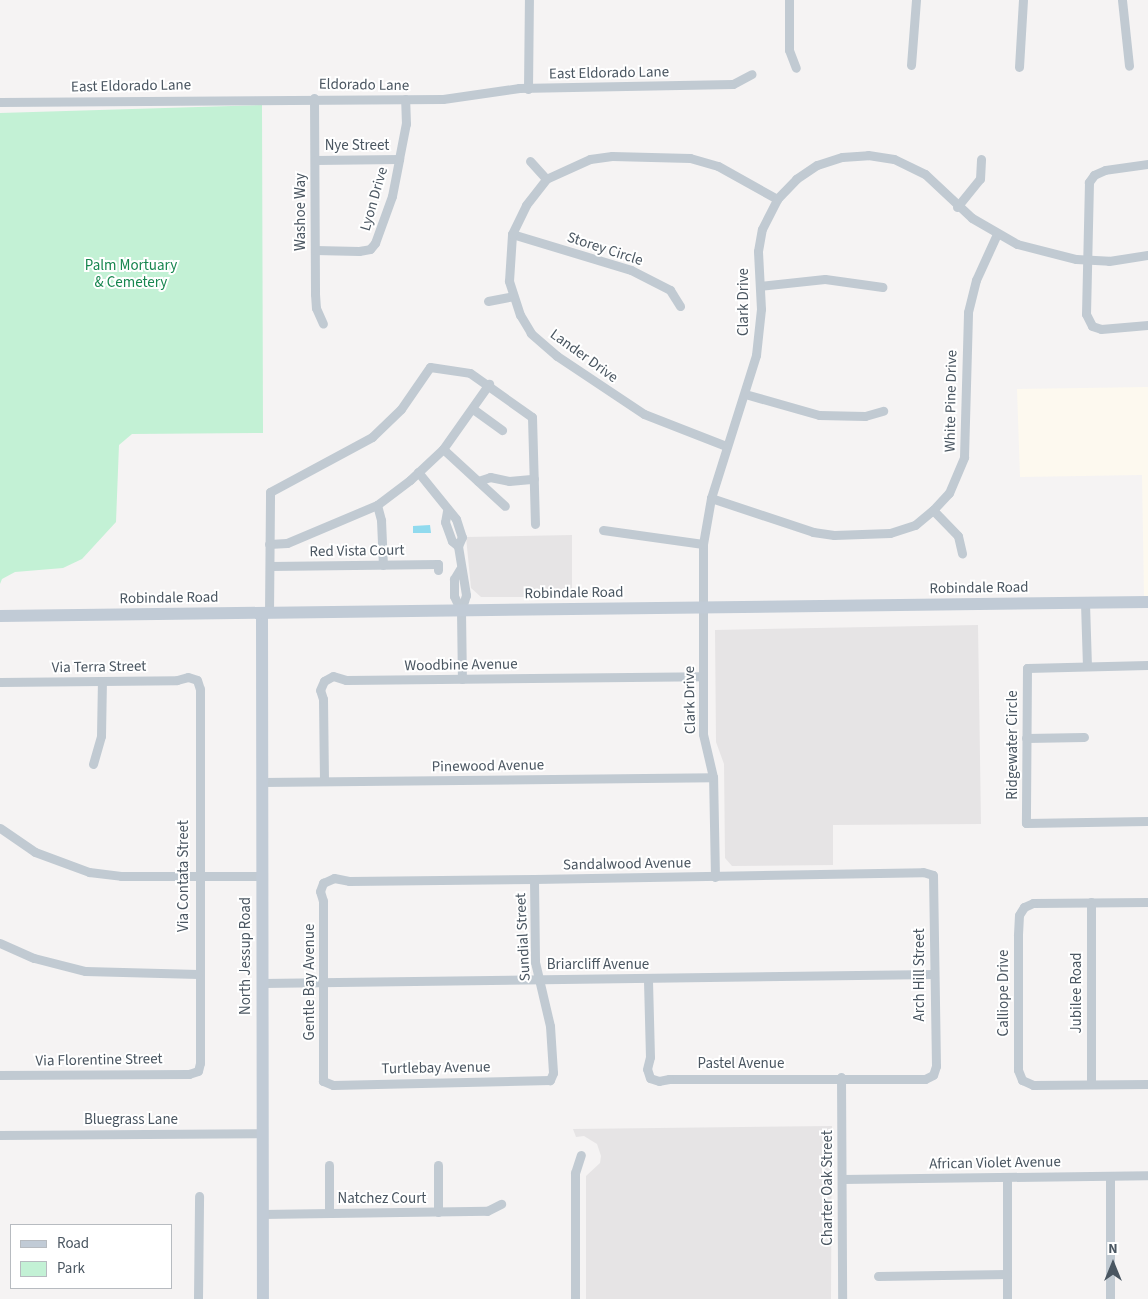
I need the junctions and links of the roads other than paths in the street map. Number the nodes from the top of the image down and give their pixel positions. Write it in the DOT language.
graph roads {
  1 [pos="529,0"];
  2 [pos="789,0"];
  3 [pos="916,0"];
  4 [pos="1023,0"];
  5 [pos="1122,0"];
  6 [pos="911,64"];
  7 [pos="1129,66"];
  8 [pos="1020,67"];
  9 [pos="796,68"];
  10 [pos="752,74"];
  11 [pos="528,88"];
  12 [pos="464,96"];
  13 [pos="262,98"];
  14 [pos="314,98"];
  15 [pos="405,99"];
  16 [pos="0,102"];
  17 [pos="400,159"];
  18 [pos="981,159"];
  19 [pos="315,160"];
  20 [pos="530,161"];
  21 [pos="1148,164"];
  22 [pos="546,179"];
  23 [pos="777,199"];
  24 [pos="957,206"];
  25 [pos="512,234"];
  26 [pos="997,234"];
  27 [pos="315,250"];
  28 [pos="1148,255"];
  29 [pos="1088,260"];
  30 [pos="760,286"];
  31 [pos="882,287"];
  32 [pos="513,296"];
  33 [pos="488,301"];
  34 [pos="680,306"];
  35 [pos="323,324"];
  36 [pos="1148,325"];
  37 [pos="489,384"];
  38 [pos="745,394"];
  39 [pos="473,409"];
  40 [pos="883,411"];
  41 [pos="502,430"];
  42 [pos="726,446"];
  43 [pos="443,449"];
  44 [pos="418,472"];
  45 [pos="534,480"];
  46 [pos="478,481"];
  47 [pos="711,498"];
  48 [pos="377,505"];
  49 [pos="505,506"];
  50 [pos="933,510"];
  51 [pos="535,524"];
  52 [pos="604,530"];
  53 [pos="270,544"];
  54 [pos="703,544"];
  55 [pos="962,554"];
  56 [pos="383,564"];
  57 [pos="270,566"];
  58 [pos="438,570"];
  59 [pos="1085,602"];
  60 [pos="1148,602"];
  61 [pos="702,607"];
  62 [pos="461,611"];
  63 [pos="265,613"];
  64 [pos="0,616"];
  65 [pos="1087,666"];
  66 [pos="1148,666"];
  67 [pos="703,676"];
  68 [pos="462,679"];
  69 [pos="197,680"];
  70 [pos="102,681"];
  71 [pos="0,682"];
  72 [pos="1026,738"];
  73 [pos="1084,738"];
  74 [pos="93,764"];
  75 [pos="714,777"];
  76 [pos="324,781"];
  77 [pos="262,782"];
  78 [pos="1148,821"];
  79 [pos="0,828"];
  80 [pos="932,875"];
  81 [pos="198,876"];
  82 [pos="263,876"];
  83 [pos="716,877"];
  84 [pos="534,879"];
  85 [pos="323,883"];
  86 [pos="1091,902"];
  87 [pos="1148,902"];
  88 [pos="0,943"];
  89 [pos="198,974"];
  90 [pos="934,974"];
  91 [pos="648,978"];
  92 [pos="537,979"];
  93 [pos="323,982"];
  94 [pos="262,983"];
  95 [pos="198,1072"];
  96 [pos="0,1075"];
  97 [pos="933,1075"];
  98 [pos="841,1077"];
  99 [pos="550,1080"];
  100 [pos="323,1082"];
  101 [pos="1091,1084"];
  102 [pos="1148,1084"];
  103 [pos="262,1133"];
  104 [pos="0,1135"];
  105 [pos="581,1155"];
  106 [pos="329,1165"];
  107 [pos="438,1165"];
  108 [pos="1148,1175"];
  109 [pos="1110,1176"];
  110 [pos="1007,1177"];
  111 [pos="842,1179"];
  112 [pos="199,1196"];
  113 [pos="501,1204"];
  114 [pos="438,1212"];
  115 [pos="329,1213"];
  116 [pos="262,1214"];
  117 [pos="1008,1274"];
  118 [pos="878,1276"];
  119 [pos="198,1299"];
  120 [pos="262,1299"];
  121 [pos="575,1299"];
  122 [pos="842,1299"];
  123 [pos="1008,1299"];
  124 [pos="1110,1299"];
  1 -- 11 [label="street"];
  2 -- 9 [label="street"];
  3 -- 6 [label="street"];
  4 -- 8 [label="street"];
  5 -- 7 [label="street"];
  10 -- 11 [label="street, East Eldorado Lane"];
  11 -- 12 [label="street, East Eldorado Lane"];
  12 -- 15 [label="street, Eldorado Lane"];
  13 -- 14 [label="street, Eldorado Lane"];
  13 -- 16 [label="street, East Eldorado Lane"];
  14 -- 15 [label="street, Eldorado Lane"];
  14 -- 19 [label="street, Washoe Way"];
  15 -- 17 [label="street, Lyon Drive"];
  17 -- 19 [label="street, Nye Street"];
  17 -- 27 [label="street, Lyon Drive"];
  18 -- 24 [label="street"];
  19 -- 27 [label="street, Washoe Way"];
  20 -- 22 [label="street"];
  21 -- 29 [label="street"];
  22 -- 23 [label="street, Lander Drive"];
  22 -- 25 [label="street, Lander Drive"];
  23 -- 24 [label="street, Clark Drive"];
  23 -- 30 [label="street, Clark Drive"];
  24 -- 26 [label="street, Clark Drive"];
  25 -- 32 [label="street, Lander Drive"];
  25 -- 34 [label="street, Storey Circle"];
  26 -- 29 [label="street, Clark Drive"];
  26 -- 50 [label="street, White Pine Drive"];
  27 -- 35 [label="street, Washoe Way"];
  28 -- 29 [label="street, Clark Drive"];
  29 -- 36 [label="street"];
  30 -- 31 [label="street"];
  30 -- 38 [label="street, Clark Drive"];
  32 -- 33 [label="street"];
  32 -- 42 [label="street, Lander Drive"];
  37 -- 39 [label="street"];
  37 -- 45 [label="street"];
  37 -- 53 [label="street"];
  38 -- 40 [label="street"];
  38 -- 42 [label="street, Clark Drive"];
  39 -- 41 [label="street"];
  39 -- 43 [label="street"];
  42 -- 47 [label="street, Clark Drive"];
  43 -- 44 [label="street"];
  43 -- 46 [label="street"];
  44 -- 48 [label="street"];
  44 -- 62 [label="street"];
  45 -- 46 [label="street"];
  45 -- 51 [label="street"];
  46 -- 49 [label="street"];
  47 -- 50 [label="street, White Pine Drive"];
  47 -- 54 [label="street, Clark Drive"];
  48 -- 53 [label="street"];
  48 -- 56 [label="street"];
  50 -- 55 [label="street"];
  52 -- 54 [label="street"];
  53 -- 57 [label="street"];
  54 -- 61 [label="street, Clark Drive"];
  56 -- 57 [label="street, Red Vista Court"];
  56 -- 58 [label="street, Red Vista Court"];
  57 -- 63 [label="street"];
  59 -- 60 [label="street, Robindale Road"];
  59 -- 61 [label="street, Robindale Road"];
  59 -- 65 [label="street"];
  61 -- 62 [label="street, Robindale Road"];
  61 -- 67 [label="street, Clark Drive"];
  62 -- 63 [label="street, Robindale Road"];
  62 -- 68 [label="street"];
  63 -- 64 [label="street, Robindale Road"];
  63 -- 77 [label="street, North Jessup Road"];
  65 -- 66 [label="street, Ridgewater Circle"];
  65 -- 72 [label="street, Ridgewater Circle"];
  67 -- 68 [label="street, Woodbine Avenue"];
  67 -- 75 [label="street, Clark Drive"];
  68 -- 76 [label="street, Woodbine Avenue"];
  69 -- 70 [label="street, Via Terra Street"];
  69 -- 81 [label="street, Via Contata Street"];
  70 -- 71 [label="street, Via Terra Street"];
  70 -- 74 [label="street"];
  72 -- 73 [label="street"];
  72 -- 78 [label="street, Ridgewater Circle"];
  75 -- 76 [label="street, Pinewood Avenue"];
  75 -- 83 [label="street, Clark Drive"];
  76 -- 77 [label="street, Pinewood Avenue"];
  77 -- 82 [label="street, North Jessup Road"];
  79 -- 81 [label="street"];
  80 -- 83 [label="street, Sandalwood Avenue"];
  80 -- 90 [label="street, Arch Hill Street"];
  81 -- 82 [label="street"];
  81 -- 89 [label="street, Via Contata Street"];
  82 -- 94 [label="street, North Jessup Road"];
  83 -- 84 [label="street, Sandalwood Avenue"];
  84 -- 85 [label="street, Sandalwood Avenue"];
  84 -- 92 [label="street, Sundial Street"];
  85 -- 93 [label="street, Gentle Bay Avenue"];
  86 -- 87 [label="street"];
  86 -- 101 [label="street, Jubilee Road"];
  86 -- 101 [label="street, Calliope Drive"];
  88 -- 89 [label="street"];
  89 -- 95 [label="street, Via Contata Street"];
  90 -- 91 [label="street, Briarcliff Avenue"];
  90 -- 97 [label="street, Arch Hill Street"];
  91 -- 92 [label="street, Briarcliff Avenue"];
  91 -- 98 [label="street, Pastel Avenue"];
  92 -- 93 [label="street, Briarcliff Avenue"];
  92 -- 99 [label="street, Sundial Street"];
  93 -- 94 [label="street, Briarcliff Avenue"];
  93 -- 100 [label="street, Gentle Bay Avenue"];
  94 -- 103 [label="street, North Jessup Road"];
  95 -- 96 [label="street, Via Florentine Street"];
  97 -- 98 [label="street, Pastel Avenue"];
  98 -- 111 [label="street, Charter Oak Street"];
  99 -- 100 [label="street, Turtlebay Avenue"];
  101 -- 102 [label="street"];
  103 -- 104 [label="street, Bluegrass Lane"];
  103 -- 116 [label="street, North Jessup Road"];
  105 -- 121 [label="street"];
  106 -- 115 [label="street"];
  107 -- 114 [label="street"];
  108 -- 109 [label="street, African Violet Avenue"];
  109 -- 110 [label="street, African Violet Avenue"];
  109 -- 124 [label="street"];
  110 -- 111 [label="street, African Violet Avenue"];
  110 -- 117 [label="street"];
  111 -- 122 [label="street, Charter Oak Street"];
  112 -- 119 [label="street"];
  113 -- 114 [label="street, Natchez Court"];
  114 -- 115 [label="street, Natchez Court"];
  115 -- 116 [label="street, Natchez Court"];
  116 -- 120 [label="street, North Jessup Road"];
  117 -- 118 [label="street"];
  117 -- 123 [label="street"];
}
